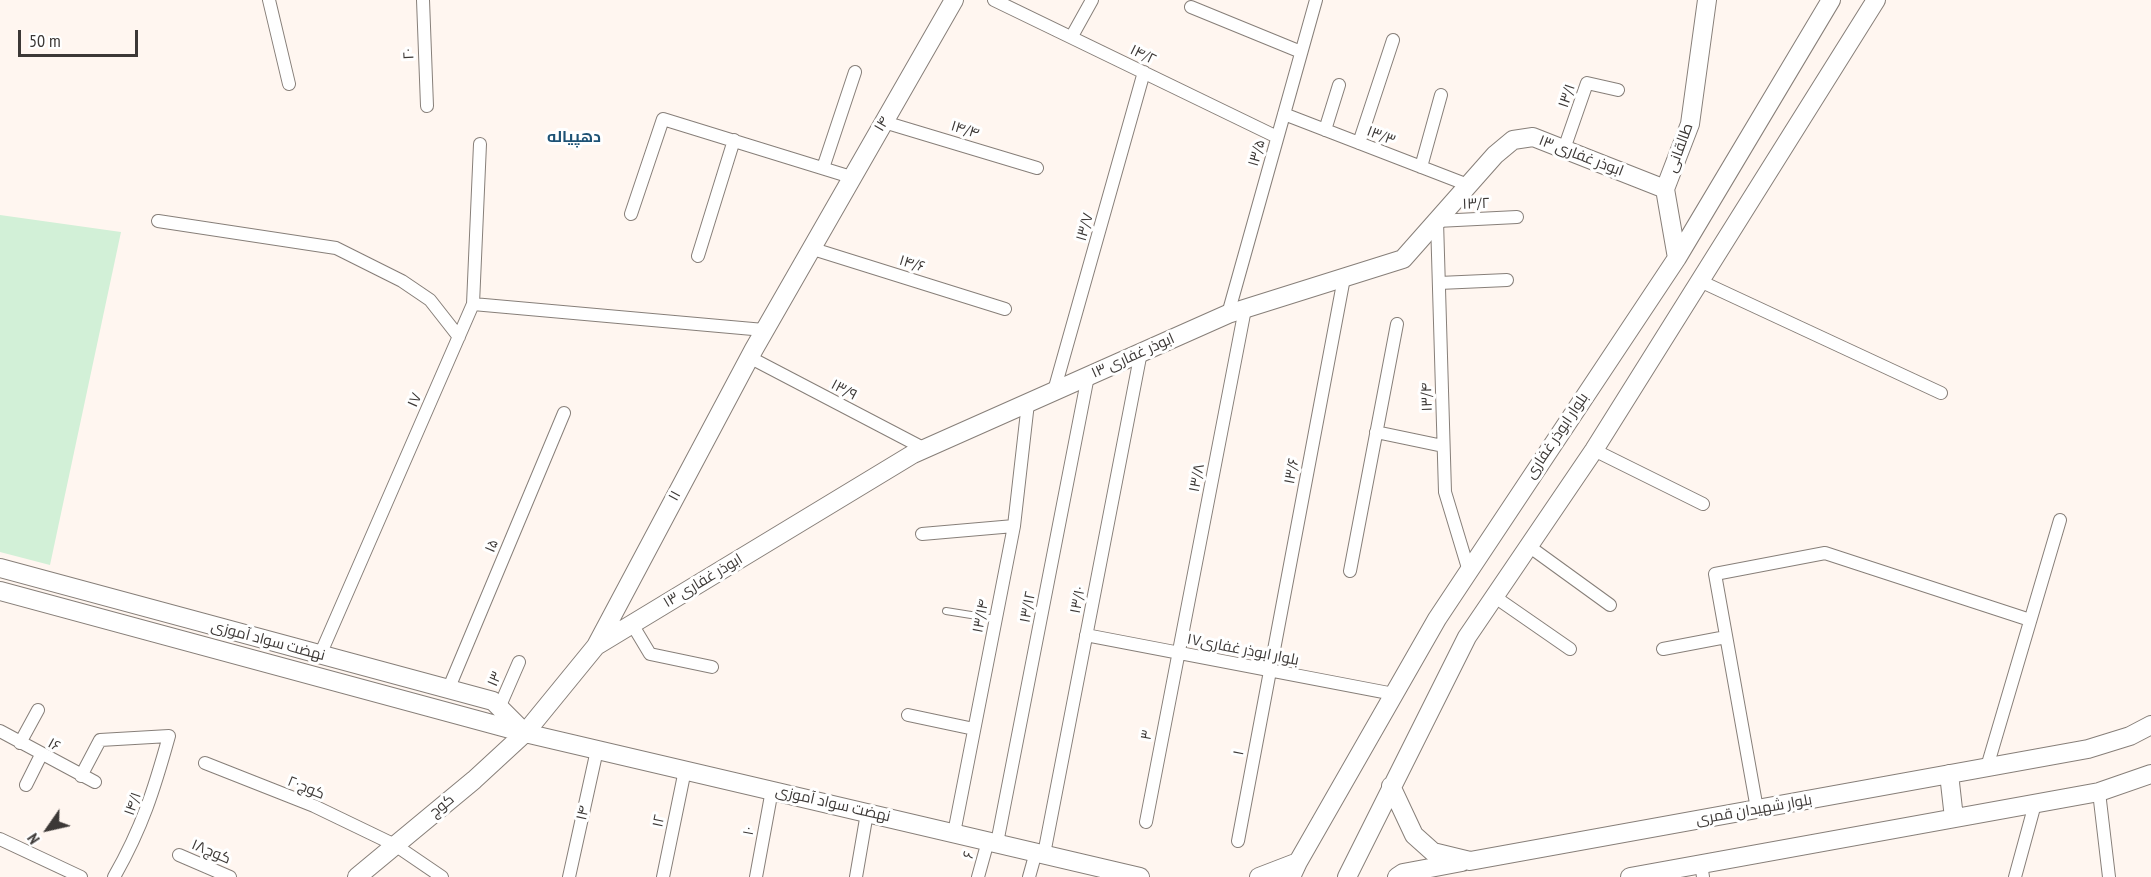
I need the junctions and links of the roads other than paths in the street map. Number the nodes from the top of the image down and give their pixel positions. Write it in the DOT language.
graph roads {
  1 [pos="269,0"];
  2 [pos="423,0"];
  3 [pos="954,0"];
  4 [pos="994,0"];
  5 [pos="1092,0"];
  6 [pos="1316,0"];
  7 [pos="1707,0"];
  8 [pos="1831,0"];
  9 [pos="1876,0"];
  10 [pos="1191,7"];
  11 [pos="1072,36"];
  12 [pos="1393,40"];
  13 [pos="1301,52"];
  14 [pos="855,72"];
  15 [pos="1144,72"];
  16 [pos="289,84"];
  17 [pos="1339,85"];
  18 [pos="1618,90"];
  19 [pos="1441,95"];
  20 [pos="426,106"];
  21 [pos="1284,114"];
  22 [pos="884,122"];
  23 [pos="1325,130"];
  24 [pos="1278,137"];
  25 [pos="734,140"];
  26 [pos="1359,143"];
  27 [pos="480,144"];
  28 [pos="1564,149"];
  29 [pos="1421,167"];
  30 [pos="823,168"];
  31 [pos="1037,168"];
  32 [pos="851,177"];
  33 [pos="1468,185"];
  34 [pos="1665,189"];
  35 [pos="631,214"];
  36 [pos="1517,218"];
  37 [pos="158,221"];
  38 [pos="1437,221"];
  39 [pos="810,248"];
  40 [pos="698,256"];
  41 [pos="1677,258"];
  42 [pos="1344,278"];
  43 [pos="1507,280"];
  44 [pos="1702,282"];
  45 [pos="1439,283"];
  46 [pos="473,304"];
  47 [pos="1005,309"];
  48 [pos="1236,311"];
  49 [pos="1397,324"];
  50 [pos="764,330"];
  51 [pos="459,337"];
  52 [pos="1142,352"];
  53 [pos="749,357"];
  54 [pos="1088,376"];
  55 [pos="1054,391"];
  56 [pos="1941,393"];
  57 [pos="1028,403"];
  58 [pos="564,413"];
  59 [pos="1376,432"];
  60 [pos="1443,446"];
  61 [pos="925,449"];
  62 [pos="1594,450"];
  63 [pos="1703,504"];
  64 [pos="2060,520"];
  65 [pos="1014,526"];
  66 [pos="922,534"];
  67 [pos="1530,547"];
  68 [pos="0,568"];
  69 [pos="1468,568"];
  70 [pos="1350,571"];
  71 [pos="0,591"];
  72 [pos="1495,597"];
  73 [pos="1610,605"];
  74 [pos="946,611"];
  75 [pos="996,619"];
  76 [pos="2030,620"];
  77 [pos="632,624"];
  78 [pos="1086,635"];
  79 [pos="1726,637"];
  80 [pos="596,646"];
  81 [pos="1570,648"];
  82 [pos="1663,649"];
  83 [pos="1179,653"];
  84 [pos="320,655"];
  85 [pos="519,662"];
  86 [pos="712,667"];
  87 [pos="1270,671"];
  88 [pos="448,690"];
  89 [pos="1394,694"];
  90 [pos="499,708"];
  91 [pos="38,710"];
  92 [pos="908,715"];
  93 [pos="2151,725"];
  94 [pos="974,729"];
  95 [pos="0,731"];
  96 [pos="525,733"];
  97 [pos="20,743"];
  98 [pos="597,750"];
  99 [pos="41,755"];
  100 [pos="205,763"];
  101 [pos="1987,767"];
  102 [pos="685,770"];
  103 [pos="1949,774"];
  104 [pos="2151,774"];
  105 [pos="81,776"];
  106 [pos="95,782"];
  107 [pos="26,785"];
  108 [pos="1391,786"];
  109 [pos="772,790"];
  110 [pos="2098,792"];
  111 [pos="2035,804"];
  112 [pos="1757,809"];
  113 [pos="867,813"];
  114 [pos="1954,818"];
  115 [pos="1146,822"];
  116 [pos="954,832"];
  117 [pos="0,839"];
  118 [pos="1238,841"];
  119 [pos="992,842"];
  120 [pos="394,845"];
  121 [pos="1040,853"];
  122 [pos="179,855"];
  123 [pos="1470,861"];
  124 [pos="1295,869"];
  125 [pos="1702,871"];
  126 [pos="1132,876"];
  127 [pos="81,877"];
  128 [pos="114,877"];
  129 [pos="231,877"];
  130 [pos="357,877"];
  131 [pos="442,877"];
  132 [pos="569,877"];
  133 [pos="663,877"];
  134 [pos="756,877"];
  135 [pos="856,877"];
  136 [pos="978,877"];
  137 [pos="1029,877"];
  138 [pos="1259,877"];
  139 [pos="1347,877"];
  140 [pos="1397,877"];
  141 [pos="1630,877"];
  142 [pos="2015,877"];
  143 [pos="2109,877"];
  1 -- 16 [label="street"];
  2 -- 20 [label="street, ۲۰"];
  3 -- 22 [label="street, ۱۴"];
  4 -- 11 [label="street, ۱۴/۲"];
  5 -- 11 [label="street"];
  6 -- 13 [label="street, ۱۳/۵"];
  7 -- 34 [label="street, طالقانی"];
  8 -- 41 [label="street, بلوار ابوذر غفاری"];
  9 -- 44 [label="street"];
  10 -- 13 [label="street"];
  11 -- 15 [label="street, ۱۴/۲"];
  12 -- 26 [label="street"];
  13 -- 21 [label="street, ۱۳/۵"];
  14 -- 30 [label="street"];
  15 -- 24 [label="street, ۱۴/۲"];
  15 -- 55 [label="street, ۱۳/۷"];
  17 -- 23 [label="street"];
  18 -- 28 [label="street, ۱۳/۱"];
  19 -- 29 [label="street"];
  21 -- 23 [label="street, ۱۳/۳"];
  21 -- 24 [label="street, ۱۳/۵"];
  22 -- 31 [label="street, ۱۴/۴"];
  22 -- 32 [label="street, ۱۴"];
  23 -- 26 [label="street, ۱۳/۳"];
  24 -- 48 [label="street, ۱۳/۵"];
  25 -- 30 [label="street"];
  25 -- 35 [label="street"];
  25 -- 40 [label="street"];
  26 -- 29 [label="street, ۱۳/۳"];
  27 -- 46 [label="street, ۱۷"];
  28 -- 33 [label="street, ۱۳ ابوذر غفاری"];
  28 -- 34 [label="street, ۱۳ ابوذر غفاری"];
  29 -- 33 [label="street, ۱۳/۳"];
  30 -- 32 [label="street"];
  32 -- 39 [label="street, ۱۴"];
  33 -- 38 [label="street, ۱۳ ابوذر غفاری"];
  34 -- 41 [label="street, طالقانی"];
  36 -- 38 [label="street, ۱۳/۲"];
  37 -- 51 [label="street"];
  38 -- 42 [label="street, ۱۳ ابوذر غفاری"];
  38 -- 45 [label="street, ۱۳/۴"];
  39 -- 47 [label="street, ۱۴/۶"];
  39 -- 50 [label="street, ۱۱"];
  41 -- 69 [label="street, بلوار ابوذر غفاری"];
  42 -- 48 [label="street, ۱۳ ابوذر غفاری"];
  42 -- 87 [label="street, ۱۳/۶"];
  43 -- 45 [label="street"];
  44 -- 56 [label="street"];
  44 -- 62 [label="street"];
  45 -- 60 [label="street, ۱۳/۴"];
  46 -- 50 [label="street"];
  46 -- 51 [label="street, ۱۷"];
  48 -- 52 [label="street, ۱۳ ابوذر غفاری"];
  48 -- 83 [label="street, ۱۳/۸"];
  49 -- 59 [label="street"];
  50 -- 53 [label="street, ۱۱"];
  51 -- 84 [label="street, ۱۷"];
  52 -- 54 [label="street, ۱۳ ابوذر غفاری"];
  52 -- 78 [label="street, ۱۳/۱۰"];
  53 -- 61 [label="street, ۱۳/۹"];
  53 -- 80 [label="street, ۱۱"];
  54 -- 55 [label="street, ۱۳ ابوذر غفاری"];
  54 -- 119 [label="street, ۱۳/۱۲"];
  55 -- 57 [label="street, ۱۳ ابوذر غفاری"];
  57 -- 61 [label="street, ۱۳ ابوذر غفاری"];
  57 -- 65 [label="street, ۱۳/۱۴"];
  58 -- 88 [label="street, ۱۵"];
  59 -- 60 [label="street"];
  59 -- 70 [label="street"];
  60 -- 69 [label="street, ۱۳/۴"];
  61 -- 77 [label="street, ۱۳ ابوذر غفاری"];
  62 -- 63 [label="street"];
  62 -- 67 [label="street"];
  64 -- 76 [label="street"];
  65 -- 66 [label="street"];
  65 -- 75 [label="street, ۱۳/۱۴"];
  67 -- 72 [label="street"];
  67 -- 73 [label="street"];
  68 -- 84 [label="street, نهضت سواد آموزی"];
  69 -- 89 [label="street, بلوار ابوذر غفاری"];
  71 -- 96 [label="street, نهضت سواد آموزی"];
  72 -- 81 [label="street"];
  72 -- 108 [label="street"];
  74 -- 75 [label="lane"];
  75 -- 94 [label="street, ۱۳/۱۴"];
  76 -- 79 [label="street"];
  76 -- 101 [label="street"];
  77 -- 80 [label="street, ۱۳ ابوذر غفاری"];
  77 -- 86 [label="street"];
  78 -- 83 [label="street, بلوار ابوذر غفاری۱۷"];
  78 -- 121 [label="street, ۱۳/۱۰"];
  79 -- 82 [label="street"];
  79 -- 112 [label="street"];
  80 -- 96 [label="street, ۱۱"];
  83 -- 87 [label="street, بلوار ابوذر غفاری۱۷"];
  83 -- 115 [label="street, ۳"];
  84 -- 88 [label="street, نهضت سواد آموزی"];
  85 -- 90 [label="street, ۱۳"];
  87 -- 89 [label="street, بلوار ابوذر غفاری۱۷"];
  87 -- 118 [label="street, ۱"];
  88 -- 90 [label="street, نهضت سواد آموزی"];
  89 -- 124 [label="street, بلوار ابوذر غفاری"];
  90 -- 96 [label="street, نهضت سواد آموزی"];
  91 -- 97 [label="street"];
  92 -- 94 [label="street"];
  93 -- 101 [label="street, بلوار شهیدان قمری"];
  94 -- 116 [label="street, ۱۳/۱۴"];
  95 -- 97 [label="street, ۱۶"];
  96 -- 98 [label="street, نهضت سواد آموزی"];
  96 -- 120 [label="street, کوچ"];
  97 -- 99 [label="street, ۱۶"];
  98 -- 102 [label="street, نهضت سواد آموزی"];
  98 -- 132 [label="street, ۱۴"];
  99 -- 105 [label="street, ۱۶"];
  99 -- 107 [label="street"];
  100 -- 120 [label="street, ۲۰کوچ"];
  101 -- 103 [label="street, بلوار شهیدان قمری"];
  102 -- 109 [label="street, نهضت سواد آموزی"];
  102 -- 133 [label="street, ۱۲"];
  103 -- 112 [label="street, بلوار شهیدان قمری"];
  103 -- 114 [label="street"];
  104 -- 110 [label="street"];
  105 -- 106 [label="street, ۱۶"];
  105 -- 128 [label="street, ۱۴/۱"];
  108 -- 123 [label="street, بلوار شهیدان قمری"];
  108 -- 139 [label="street"];
  109 -- 113 [label="street, نهضت سواد آموزی"];
  109 -- 134 [label="street, ۱۰"];
  110 -- 111 [label="street"];
  110 -- 143 [label="street"];
  111 -- 114 [label="street"];
  111 -- 142 [label="street"];
  112 -- 123 [label="street, بلوار شهیدان قمری"];
  113 -- 116 [label="street, نهضت سواد آموزی"];
  113 -- 135 [label="street"];
  114 -- 125 [label="street"];
  116 -- 119 [label="street, نهضت سواد آموزی"];
  117 -- 127 [label="street"];
  119 -- 121 [label="street, نهضت سواد آموزی"];
  119 -- 136 [label="street, ۶"];
  120 -- 130 [label="street, کوچ"];
  120 -- 131 [label="street, ۲۰کوچ"];
  121 -- 126 [label="street, نهضت سواد آموزی"];
  121 -- 137 [label="street, ۱۳/۱۰"];
  122 -- 129 [label="street, ۱۸کوچ"];
  123 -- 140 [label="street"];
  124 -- 138 [label="street"];
  125 -- 141 [label="street"];
}
